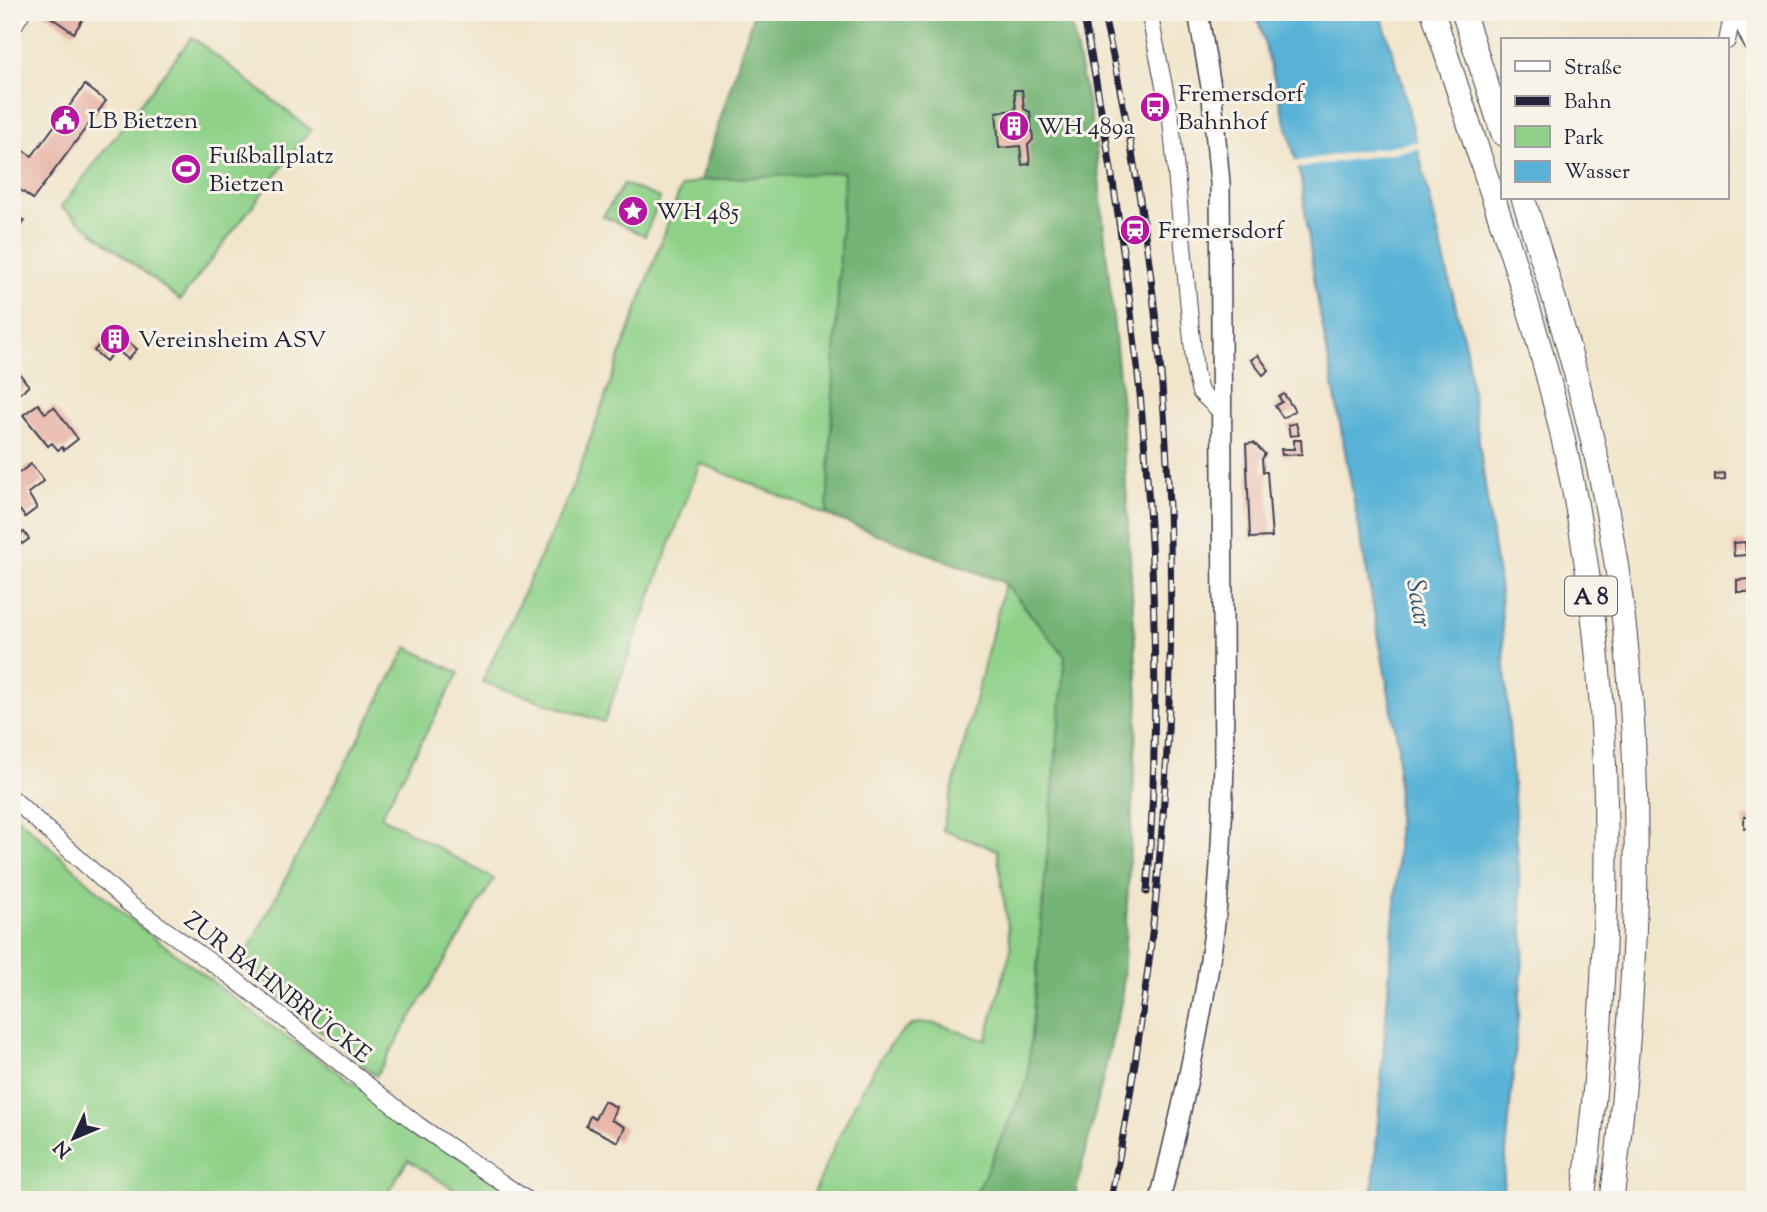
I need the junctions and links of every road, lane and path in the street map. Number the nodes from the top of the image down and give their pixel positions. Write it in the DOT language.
graph roads {
  1 [pos="22,12"];
  2 [pos="1149,12"];
  3 [pos="1198,12"];
  4 [pos="1433,12"];
  5 [pos="1463,12"];
  6 [pos="1733,12"];
  7 [pos="1740,12"];
  8 [pos="12,29"];
  9 [pos="1728,38"];
  10 [pos="1755,46"];
  11 [pos="1501,128"];
  12 [pos="1524,200"];
  13 [pos="1222,413"];
  14 [pos="12,798"];
  15 [pos="527,1200"];
  16 [pos="1160,1200"];
  17 [pos="1583,1200"];
  18 [pos="1612,1200"];
  1 -- 8 [label="street"];
  2 -- 13 [label="street"];
  3 -- 13 [label="main road"];
  4 -- 17 [label="highway, A 8"];
  5 -- 11 [label="highway"];
  6 -- 9 [label="street"];
  7 -- 10 [label="main road"];
  12 -- 18 [label="highway, A 8"];
  13 -- 16 [label="main road"];
  14 -- 15 [label="street, ZUR BAHNBRÜCKE"];
}
